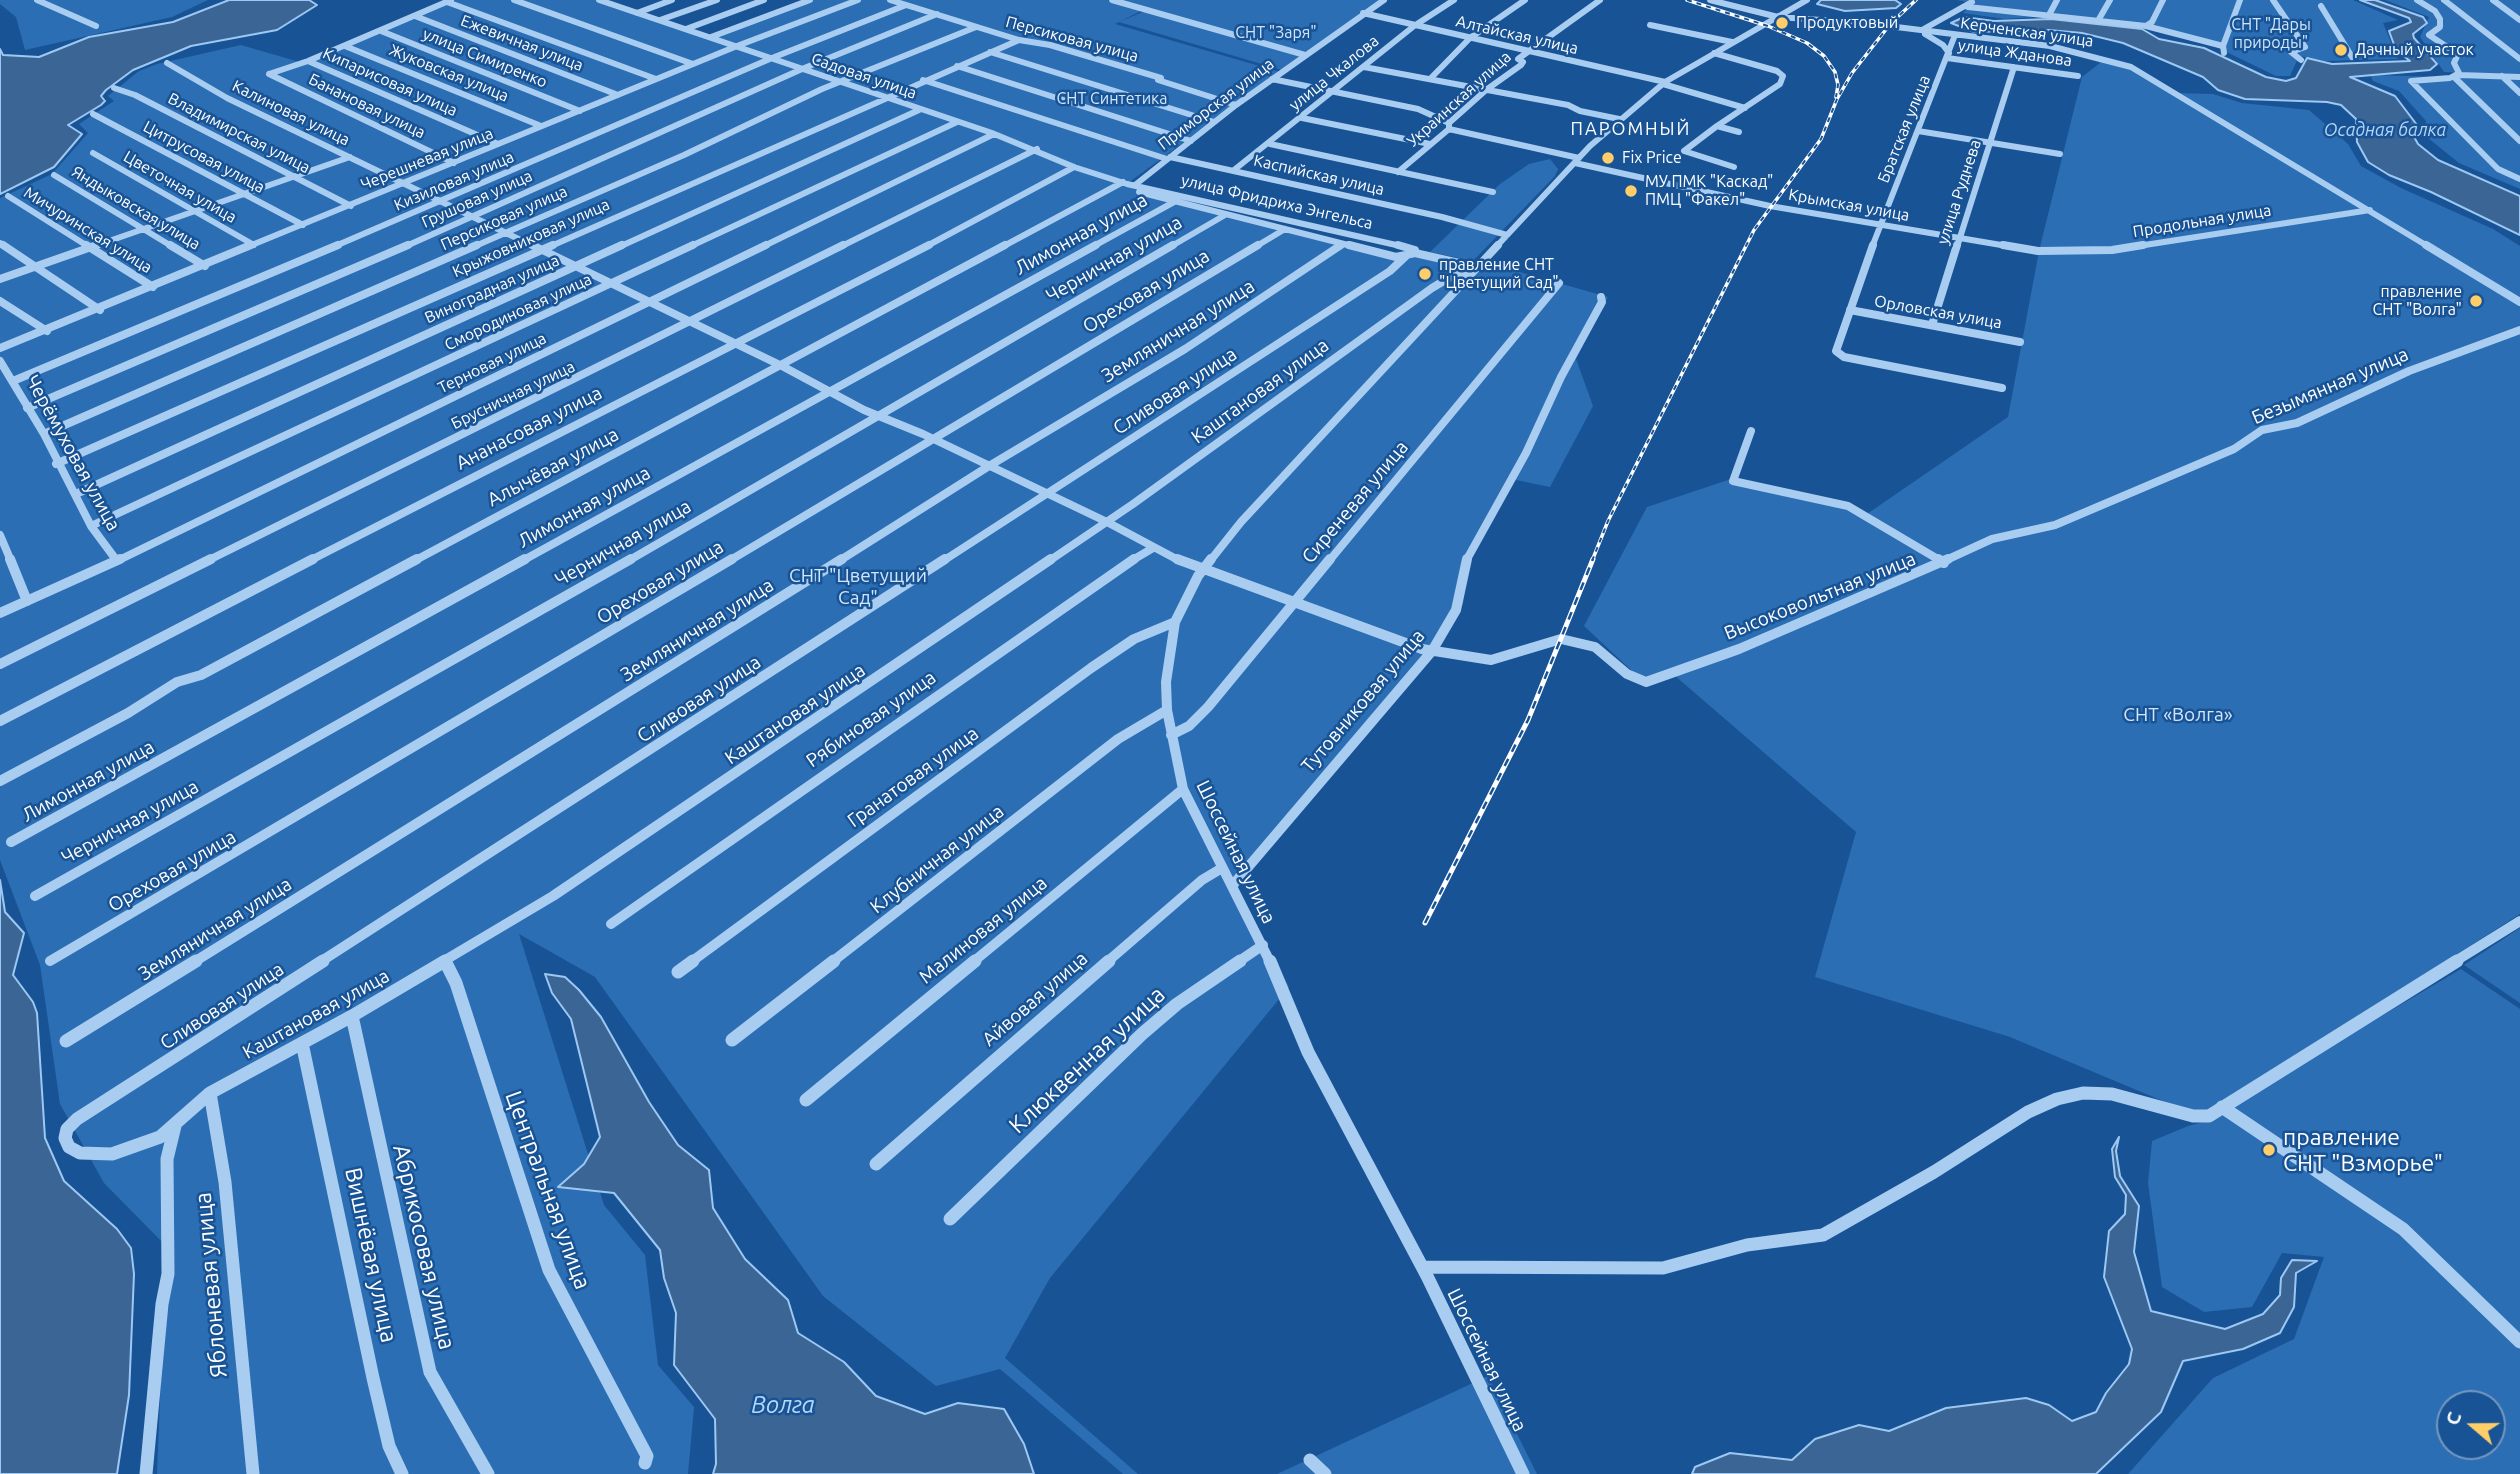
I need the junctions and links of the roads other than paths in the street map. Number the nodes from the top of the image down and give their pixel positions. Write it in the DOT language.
graph roads {
  1 [pos="37,0"];
  2 [pos="514,0"];
  3 [pos="599,0"];
  4 [pos="672,0"];
  5 [pos="717,0"];
  6 [pos="764,0"];
  7 [pos="810,0"];
  8 [pos="859,0"];
  9 [pos="890,0"];
  10 [pos="1112,0"];
  11 [pos="1384,0"];
  12 [pos="1454,0"];
  13 [pos="1525,0"];
  14 [pos="1600,0"];
  15 [pos="1710,0"];
  16 [pos="1807,0"];
  17 [pos="1974,0"];
  18 [pos="2057,0"];
  19 [pos="2109,0"];
  20 [pos="2163,0"];
  21 [pos="2240,0"];
  22 [pos="2273,0"];
  23 [pos="2417,0"];
  24 [pos="2444,0"];
  25 [pos="2493,0"];
  26 [pos="449,1"];
  27 [pos="905,5"];
  28 [pos="1968,6"];
  29 [pos="2321,6"];
  30 [pos="637,13"];
  31 [pos="1363,13"];
  32 [pos="937,14"];
  33 [pos="2049,15"];
  34 [pos="415,16"];
  35 [pos="1778,17"];
  36 [pos="2099,19"];
  37 [pos="660,20"];
  38 [pos="2520,20"];
  39 [pos="1650,25"];
  40 [pos="96,26"];
  41 [pos="1414,26"];
  42 [pos="2146,26"];
  43 [pos="976,27"];
  44 [pos="686,29"];
  45 [pos="1919,31"];
  46 [pos="381,32"];
  47 [pos="1955,36"];
  48 [pos="710,37"];
  49 [pos="1470,38"];
  50 [pos="1018,40"];
  51 [pos="1732,42"];
  52 [pos="345,46"];
  53 [pos="737,46"];
  54 [pos="989,52"];
  55 [pos="1527,52"];
  56 [pos="1714,53"];
  57 [pos="1305,55"];
  58 [pos="1948,55"];
  59 [pos="2352,57"];
  60 [pos="772,58"];
  61 [pos="2520,59"];
  62 [pos="2301,60"];
  63 [pos="308,61"];
  64 [pos="167,63"];
  65 [pos="693,64"];
  66 [pos="957,66"];
  67 [pos="1364,67"];
  68 [pos="2014,67"];
  69 [pos="802,69"];
  70 [pos="2078,76"];
  71 [pos="2457,76"];
  72 [pos="2502,76"];
  73 [pos="2520,77"];
  74 [pos="656,79"];
  75 [pos="1272,79"];
  76 [pos="1430,79"];
  77 [pos="923,80"];
  78 [pos="842,82"];
  79 [pos="1664,83"];
  80 [pos="114,88"];
  81 [pos="1486,90"];
  82 [pos="1335,91"];
  83 [pos="2520,93"];
  84 [pos="618,95"];
  85 [pos="883,97"];
  86 [pos="1236,105"];
  87 [pos="1745,108"];
  88 [pos="580,110"];
  89 [pos="919,110"];
  90 [pos="93,114"];
  91 [pos="1302,118"];
  92 [pos="1619,119"];
  93 [pos="957,122"];
  94 [pos="1214,122"];
  95 [pos="541,126"];
  96 [pos="1449,126"];
  97 [pos="1717,126"];
  98 [pos="1918,131"];
  99 [pos="1739,132"];
  100 [pos="994,134"];
  101 [pos="1191,141"];
  102 [pos="2520,141"];
  103 [pos="1989,143"];
  104 [pos="1270,144"];
  105 [pos="1430,144"];
  106 [pos="498,145"];
  107 [pos="1037,149"];
  108 [pos="93,153"];
  109 [pos="2060,154"];
  110 [pos="350,157"];
  111 [pos="1168,158"];
  112 [pos="1577,161"];
  113 [pos="454,163"];
  114 [pos="1074,167"];
  115 [pos="1734,167"];
  116 [pos="1234,170"];
  117 [pos="1398,172"];
  118 [pos="54,175"];
  119 [pos="293,177"];
  120 [pos="2520,179"];
  121 [pos="405,183"];
  122 [pos="1126,183"];
  123 [pos="1493,192"];
  124 [pos="245,193"];
  125 [pos="8,196"];
  126 [pos="443,201"];
  127 [pos="1174,202"];
  128 [pos="351,206"];
  129 [pos="2370,210"];
  130 [pos="195,211"];
  131 [pos="1225,215"];
  132 [pos="473,216"];
  133 [pos="303,225"];
  134 [pos="1880,225"];
  135 [pos="1285,229"];
  136 [pos="143,230"];
  137 [pos="503,233"];
  138 [pos="1507,235"];
  139 [pos="1959,238"];
  140 [pos="0,243"];
  141 [pos="1343,244"];
  142 [pos="254,245"];
  143 [pos="90,248"];
  144 [pos="539,251"];
  145 [pos="2038,251"];
  146 [pos="1411,254"];
  147 [pos="205,265"];
  148 [pos="36,267"];
  149 [pos="575,267"];
  150 [pos="1476,267"];
  151 [pos="0,279"];
  152 [pos="1559,283"];
  153 [pos="610,284"];
  154 [pos="153,287"];
  155 [pos="1601,297"];
  156 [pos="0,301"];
  157 [pos="2520,302"];
  158 [pos="647,303"];
  159 [pos="100,310"];
  160 [pos="1850,310"];
  161 [pos="688,323"];
  162 [pos="1932,325"];
  163 [pos="2520,330"];
  164 [pos="47,331"];
  165 [pos="2020,342"];
  166 [pos="2,344"];
  167 [pos="734,345"];
  168 [pos="0,361"];
  169 [pos="782,366"];
  170 [pos="13,382"];
  171 [pos="2002,388"];
  172 [pos="831,391"];
  173 [pos="27,408"];
  174 [pos="876,415"];
  175 [pos="1751,430"];
  176 [pos="44,434"];
  177 [pos="934,439"];
  178 [pos="56,464"];
  179 [pos="989,466"];
  180 [pos="76,494"];
  181 [pos="1048,494"];
  182 [pos="1107,522"];
  183 [pos="91,526"];
  184 [pos="0,535"];
  185 [pos="2000,537"];
  186 [pos="1153,548"];
  187 [pos="117,561"];
  188 [pos="1944,563"];
  189 [pos="1204,568"];
  190 [pos="27,601"];
  191 [pos="1295,601"];
  192 [pos="0,613"];
  193 [pos="1175,622"];
  194 [pos="1432,651"];
  195 [pos="0,664"];
  196 [pos="1650,682"];
  197 [pos="1167,710"];
  198 [pos="0,721"];
  199 [pos="1171,735"];
  200 [pos="0,781"];
  201 [pos="1183,789"];
  202 [pos="11,842"];
  203 [pos="1222,868"];
  204 [pos="1232,887"];
  205 [pos="35,896"];
  206 [pos="2520,921"];
  207 [pos="611,924"];
  208 [pos="1263,945"];
  209 [pos="445,960"];
  210 [pos="50,961"];
  211 [pos="678,972"];
  212 [pos="352,1016"];
  213 [pos="732,1040"];
  214 [pos="66,1041"];
  215 [pos="302,1043"];
  216 [pos="210,1093"];
  217 [pos="806,1100"];
  218 [pos="2222,1107"];
  219 [pos="175,1126"];
  220 [pos="120,1152"];
  221 [pos="876,1164"];
  222 [pos="950,1219"];
  223 [pos="1422,1267"];
  224 [pos="2520,1342"];
  225 [pos="1310,1460"];
  226 [pos="645,1463"];
  227 [pos="146,1474"];
  228 [pos="253,1474"];
  229 [pos="402,1474"];
  230 [pos="488,1474"];
  231 [pos="1325,1474"];
  232 [pos="1524,1474"];
  1 -- 40 [label="street"];
  2 -- 65 [label="street"];
  3 -- 30 [label="street, Садовая улица"];
  4 -- 30 [label="street"];
  5 -- 37 [label="street"];
  6 -- 44 [label="street"];
  7 -- 48 [label="street"];
  8 -- 53 [label="street, Черешневая улица"];
  9 -- 27 [label="street, Персиковая улица"];
  10 -- 57 [label="street"];
  11 -- 31 [label="street, Приморская улица"];
  12 -- 41 [label="street, улица Чкалова"];
  13 -- 49 [label="street"];
  14 -- 55 [label="street, Украинская улица"];
  15 -- 35 [label="street, Керченская улица"];
  16 -- 35 [label="street, Шоссейная улица"];
  17 -- 28 [label="street"];
  18 -- 33 [label="street"];
  19 -- 36 [label="street"];
  20 -- 42 [label="street"];
  21 -- 42 [label="street"];
  22 -- 62 [label="street"];
  23 -- 71 [label="street"];
  24 -- 61 [label="street"];
  25 -- 38 [label="street"];
  26 -- 34 [label="street"];
  26 -- 74 [label="street"];
  27 -- 32 [label="street, Персиковая улица"];
  27 -- 60 [label="street, Кизиловая улица"];
  28 -- 33 [label="street"];
  28 -- 45 [label="street"];
  29 -- 59 [label="street"];
  30 -- 37 [label="street, Садовая улица"];
  31 -- 41 [label="street, Алтайская улица"];
  31 -- 57 [label="street, Приморская улица"];
  32 -- 43 [label="street, Персиковая улица"];
  32 -- 69 [label="street, Грушовая улица"];
  33 -- 36 [label="street"];
  34 -- 46 [label="street"];
  34 -- 84 [label="street, Ежевичная улица"];
  35 -- 45 [label="street, Керченская улица"];
  35 -- 51 [label="street, Шоссейная улица"];
  36 -- 42 [label="street"];
  37 -- 44 [label="street, Садовая улица"];
  39 -- 51 [label="street"];
  41 -- 49 [label="street, Алтайская улица"];
  41 -- 67 [label="street, улица Чкалова"];
  43 -- 50 [label="street, Персиковая улица"];
  43 -- 78 [label="street, Персиковая улица"];
  44 -- 48 [label="street, Садовая улица"];
  45 -- 47 [label="street, Керченская улица"];
  45 -- 58 [label="street"];
  46 -- 52 [label="street"];
  46 -- 88 [label="street, улица Симиренко"];
  47 -- 58 [label="street, Братская улица"];
  47 -- 129 [label="street, Керченская улица"];
  48 -- 53 [label="street, Садовая улица"];
  49 -- 55 [label="street, Алтайская улица"];
  49 -- 76 [label="street"];
  50 -- 54 [label="street, Крыжовниковая улица"];
  50 -- 86 [label="street, Персиковая улица"];
  51 -- 56 [label="street, Шоссейная улица"];
  52 -- 63 [label="street"];
  52 -- 95 [label="street, Жуковская улица"];
  53 -- 60 [label="street, Садовая улица"];
  53 -- 65 [label="street, Черешневая улица"];
  54 -- 66 [label="street, Крыжовниковая улица"];
  54 -- 94 [label="street"];
  55 -- 79 [label="street, Алтайская улица"];
  55 -- 81 [label="street, Украинская улица"];
  56 -- 79 [label="street, Шоссейная улица"];
  56 -- 87 [label="street"];
  57 -- 75 [label="street, Приморская улица"];
  58 -- 68 [label="street, улица Жданова"];
  58 -- 98 [label="street, Братская улица"];
  60 -- 69 [label="street, Садовая улица"];
  60 -- 126 [label="street, Кизиловая улица"];
  63 -- 106 [label="street, Кипарисовая улица"];
  63 -- 113 [label="street, Банановая улица"];
  64 -- 110 [label="street, Калиновая улица"];
  65 -- 74 [label="street, Черешневая улица"];
  66 -- 77 [label="street, Крыжовниковая улица"];
  66 -- 101 [label="street"];
  67 -- 76 [label="street"];
  67 -- 82 [label="street, улица Чкалова"];
  68 -- 70 [label="street, улица Жданова"];
  68 -- 103 [label="street, улица Руднева"];
  69 -- 78 [label="street, Садовая улица"];
  69 -- 132 [label="street, Грушовая улица"];
  71 -- 72 [label="street"];
  71 -- 102 [label="street"];
  71 -- 120 [label="street"];
  72 -- 73 [label="street"];
  72 -- 83 [label="street"];
  74 -- 84 [label="street, Черешневая улица"];
  75 -- 82 [label="street, Крымская улица"];
  75 -- 86 [label="street, Приморская улица"];
  76 -- 81 [label="street"];
  77 -- 85 [label="street, Крыжовниковая улица"];
  77 -- 111 [label="street"];
  78 -- 85 [label="street, Садовая улица"];
  78 -- 137 [label="street, Персиковая улица"];
  79 -- 87 [label="street, Алтайская улица"];
  79 -- 92 [label="street, Шоссейная улица"];
  80 -- 119 [label="street, Владимирская улица"];
  81 -- 92 [label="street"];
  81 -- 96 [label="street, Украинская улица"];
  82 -- 91 [label="street, улица Чкалова"];
  82 -- 96 [label="street, Крымская улица"];
  84 -- 88 [label="street, Черешневая улица"];
  85 -- 89 [label="street, Садовая улица"];
  85 -- 144 [label="street, Крыжовниковая улица"];
  86 -- 94 [label="street, Приморская улица"];
  87 -- 97 [label="street"];
  88 -- 95 [label="street, Черешневая улица"];
  89 -- 93 [label="street, Садовая улица"];
  89 -- 149 [label="street, Виноградная улица"];
  90 -- 124 [label="street, Цитрусовая улица"];
  91 -- 104 [label="street, улица Чкалова"];
  91 -- 105 [label="street"];
  92 -- 112 [label="street, Шоссейная улица"];
  93 -- 100 [label="street, Садовая улица"];
  93 -- 153 [label="street, Смородиновая улица"];
  94 -- 101 [label="street, Приморская улица"];
  95 -- 106 [label="street, Черешневая улица"];
  96 -- 105 [label="street, Украинская улица"];
  96 -- 112 [label="street, Крымская улица"];
  97 -- 99 [label="street"];
  97 -- 115 [label="street"];
  98 -- 103 [label="street"];
  98 -- 134 [label="street, Братская улица"];
  100 -- 107 [label="street, Садовая улица"];
  100 -- 158 [label="street, Терновая улица"];
  101 -- 111 [label="street, Приморская улица"];
  103 -- 109 [label="street"];
  103 -- 139 [label="street, улица Руднева"];
  104 -- 116 [label="street, улица Чкалова"];
  104 -- 117 [label="street"];
  105 -- 117 [label="street, Украинская улица"];
  106 -- 113 [label="street, Черешневая улица"];
  107 -- 114 [label="street, Садовая улица"];
  107 -- 161 [label="street, Брусничная улица"];
  108 -- 130 [label="street, Цветочная улица"];
  110 -- 119 [label="street"];
  110 -- 121 [label="street, Калиновая улица"];
  111 -- 116 [label="street, Каспийская улица"];
  111 -- 122 [label="street, Приморская улица"];
  112 -- 134 [label="street, Крымская улица"];
  112 -- 138 [label="street, Шоссейная улица"];
  113 -- 121 [label="street, Черешневая улица"];
  114 -- 122 [label="street, Садовая улица"];
  114 -- 167 [label="street, Ананасовая улица"];
  116 -- 138 [label="street, Каспийская улица"];
  117 -- 123 [label="street"];
  118 -- 136 [label="street, Яндыковская улица"];
  119 -- 124 [label="street"];
  119 -- 128 [label="street, Владимирская улица"];
  121 -- 126 [label="street, Калиновая улица"];
  121 -- 128 [label="street, Черешневая улица"];
  122 -- 127 [label="street, улица Фридриха Энгельса"];
  122 -- 146 [label="street, улица Фридриха Энгельса"];
  122 -- 169 [label="street, Алычёвая улица"];
  124 -- 130 [label="street"];
  124 -- 133 [label="street, Цитрусовая улица"];
  125 -- 143 [label="street, Мичуринская улица"];
  126 -- 132 [label="street, Калиновая улица"];
  126 -- 170 [label="street, Кизиловая улица"];
  127 -- 131 [label="street, улица Фридриха Энгельса"];
  127 -- 172 [label="street, Лимонная улица"];
  128 -- 133 [label="street, Черешневая улица"];
  129 -- 145 [label="street, Продольная улица"];
  129 -- 157 [label="street, Керченская улица"];
  130 -- 136 [label="street"];
  130 -- 142 [label="street, Цветочная улица"];
  131 -- 135 [label="street, улица Фридриха Энгельса"];
  131 -- 174 [label="street, Черничная улица"];
  132 -- 137 [label="street, Калиновая улица"];
  132 -- 173 [label="street, Грушовая улица"];
  133 -- 142 [label="street, Черешневая улица"];
  134 -- 139 [label="street, Крымская улица"];
  134 -- 160 [label="street, Братская улица"];
  135 -- 141 [label="street, улица Фридриха Энгельса"];
  135 -- 177 [label="street, Ореховая улица"];
  136 -- 143 [label="street"];
  136 -- 147 [label="street, Яндыковская улица"];
  137 -- 144 [label="street, Калиновая улица"];
  137 -- 176 [label="street, Персиковая улица"];
  138 -- 150 [label="street, Шоссейная улица"];
  139 -- 145 [label="street, Крымская улица"];
  139 -- 162 [label="street, улица Руднева"];
  140 -- 148 [label="street"];
  141 -- 146 [label="street, улица Фридриха Энгельса"];
  141 -- 179 [label="street, Земляничная улица"];
  142 -- 147 [label="street, Черешневая улица"];
  143 -- 148 [label="street"];
  143 -- 154 [label="street, Мичуринская улица"];
  144 -- 149 [label="street, Калиновая улица"];
  144 -- 178 [label="street, Крыжовниковая улица"];
  146 -- 150 [label="street, улица Фридриха Энгельса"];
  146 -- 181 [label="street, Сливовая улица"];
  147 -- 154 [label="street, Черешневая улица"];
  148 -- 151 [label="street"];
  148 -- 159 [label="street"];
  149 -- 153 [label="street, Калиновая улица"];
  149 -- 180 [label="street, Виноградная улица"];
  150 -- 182 [label="street, Каштановая улица"];
  150 -- 189 [label="street, Шоссейная улица"];
  152 -- 191 [label="street, Сиреневая улица"];
  153 -- 158 [label="street, Калиновая улица"];
  153 -- 183 [label="street, Смородиновая улица"];
  154 -- 159 [label="street, Черешневая улица"];
  155 -- 194 [label="street, Тутовниковая улица"];
  156 -- 164 [label="street"];
  158 -- 161 [label="street, Калиновая улица"];
  158 -- 187 [label="street, Терновая улица"];
  159 -- 164 [label="street, Черешневая улица"];
  160 -- 162 [label="street, Орловская улица"];
  160 -- 171 [label="street, Братская улица"];
  161 -- 167 [label="street, Калиновая улица"];
  161 -- 195 [label="street, Брусничная улица"];
  162 -- 165 [label="street, Орловская улица"];
  163 -- 185 [label="street, Безымянная улица"];
  164 -- 166 [label="street, Черешневая улица"];
  167 -- 169 [label="street, Калиновая улица"];
  167 -- 198 [label="street, Ананасовая улица"];
  168 -- 170 [label="street, Черёмуховая улица"];
  169 -- 172 [label="street, Калиновая улица"];
  169 -- 200 [label="street, Алычёвая улица"];
  170 -- 173 [label="street, Черёмуховая улица"];
  172 -- 174 [label="street, Калиновая улица"];
  172 -- 202 [label="street, Лимонная улица"];
  173 -- 176 [label="street, Черёмуховая улица"];
  174 -- 177 [label="street, Калиновая улица"];
  174 -- 205 [label="street, Черничная улица"];
  175 -- 188 [label="street"];
  176 -- 178 [label="street, Черёмуховая улица"];
  177 -- 179 [label="street, Калиновая улица"];
  177 -- 210 [label="street, Ореховая улица"];
  178 -- 180 [label="street, Черёмуховая улица"];
  179 -- 181 [label="street, Калиновая улица"];
  179 -- 214 [label="street, Земляничная улица"];
  180 -- 183 [label="street, Черёмуховая улица"];
  181 -- 182 [label="street, Калиновая улица"];
  181 -- 220 [label="street, Сливовая улица"];
  182 -- 186 [label="street, Калиновая улица"];
  182 -- 209 [label="street, Каштановая улица"];
  183 -- 187 [label="street, Черёмуховая улица"];
  184 -- 190 [label="street"];
  185 -- 188 [label="street, Высоковольтная улица"];
  186 -- 189 [label="street, Калиновая улица"];
  186 -- 207 [label="street, Рябиновая улица"];
  187 -- 190 [label="street, Терновая улица"];
  188 -- 196 [label="street, Высоковольтная улица"];
  189 -- 191 [label="street, Калиновая улица"];
  189 -- 193 [label="street, Шоссейная улица"];
  190 -- 192 [label="street, Терновая улица"];
  191 -- 194 [label="street, Калиновая улица"];
  191 -- 199 [label="street, Сиреневая улица"];
  193 -- 197 [label="street, Шоссейная улица"];
  193 -- 211 [label="street, Гранатовая улица"];
  194 -- 196 [label="street, Калиновая улица"];
  194 -- 204 [label="street, Тутовниковая улица"];
  197 -- 199 [label="street, Шоссейная улица"];
  197 -- 213 [label="street, Клубничная улица"];
  199 -- 201 [label="street, Шоссейная улица"];
  201 -- 203 [label="street, Шоссейная улица"];
  201 -- 217 [label="street, Малиновая улица"];
  203 -- 204 [label="street, Шоссейная улица"];
  203 -- 221 [label="street, Айвовая улица"];
  204 -- 208 [label="street, Шоссейная улица"];
  206 -- 218 [label="street"];
  208 -- 222 [label="street, Клюквенная улица"];
  208 -- 223 [label="street, Шоссейная улица"];
  209 -- 212 [label="street, Каштановая улица"];
  209 -- 226 [label="street, Центральная улица"];
  212 -- 215 [label="street, Каштановая улица"];
  212 -- 230 [label="street, Абрикосовая улица"];
  215 -- 216 [label="street, Каштановая улица"];
  215 -- 229 [label="street, Вишнёвая улица"];
  216 -- 219 [label="street, Каштановая улица"];
  216 -- 228 [label="street, Яблоневая улица"];
  218 -- 223 [label="street"];
  218 -- 224 [label="street"];
  219 -- 220 [label="street, Каштановая улица"];
  219 -- 227 [label="street, Яблоневая улица"];
  223 -- 232 [label="street, Шоссейная улица"];
  225 -- 231 [label="street"];
}
